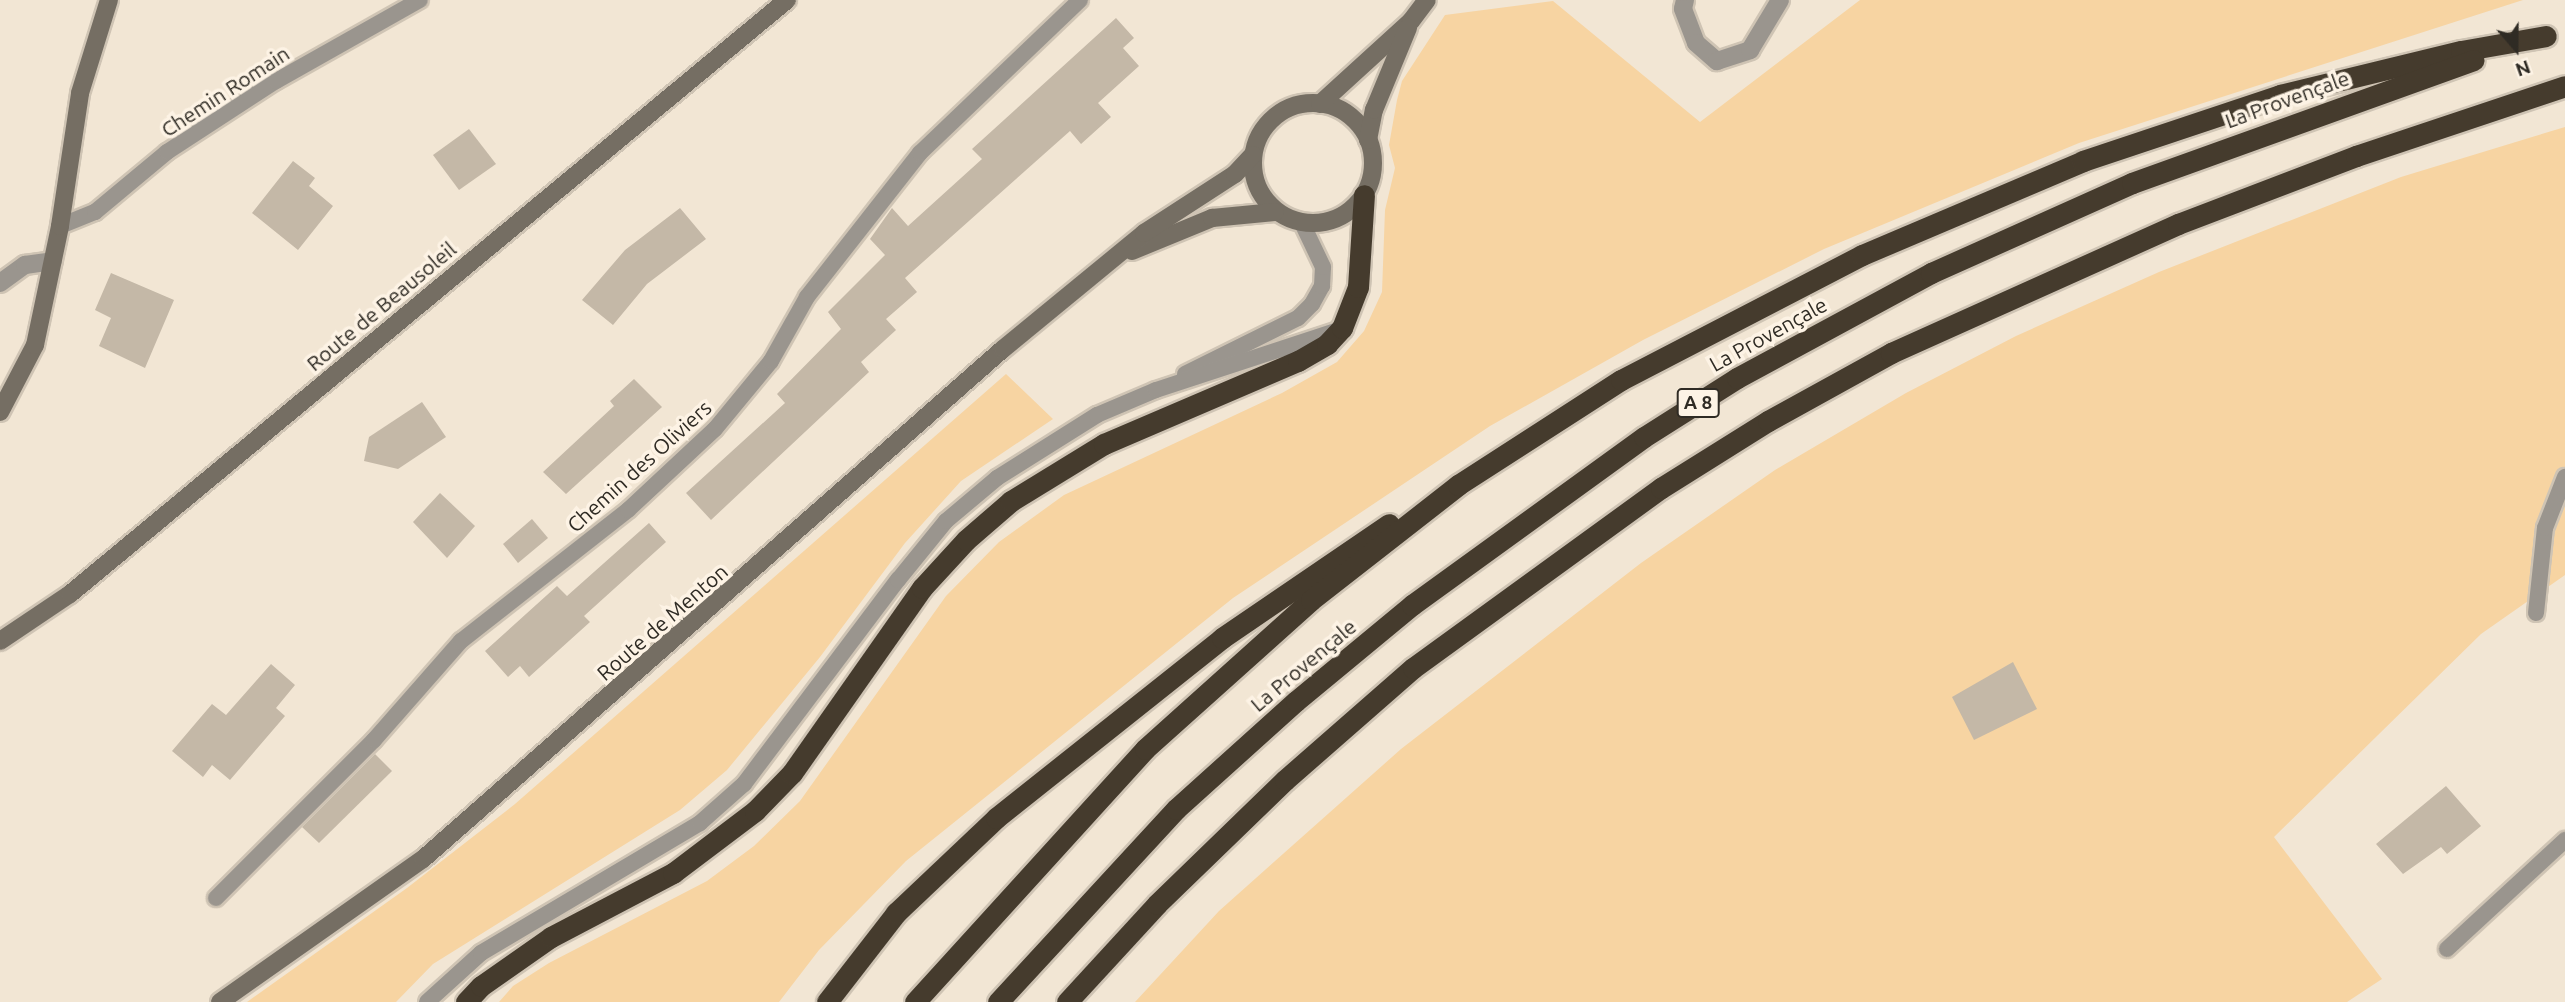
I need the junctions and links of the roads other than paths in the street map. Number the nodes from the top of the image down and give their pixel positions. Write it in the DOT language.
graph roads {
  1 [pos="108,0"];
  2 [pos="420,0"];
  3 [pos="786,0"];
  4 [pos="1080,0"];
  5 [pos="1427,0"];
  6 [pos="1685,0"];
  7 [pos="1780,0"];
  8 [pos="1411,21"];
  9 [pos="2555,33"];
  10 [pos="2565,86"];
  11 [pos="1320,104"];
  12 [pos="1368,140"];
  13 [pos="1253,155"];
  14 [pos="1364,195"];
  15 [pos="1275,212"];
  16 [pos="1302,223"];
  17 [pos="60,226"];
  18 [pos="1119,257"];
  19 [pos="53,261"];
  20 [pos="0,283"];
  21 [pos="1342,328"];
  22 [pos="1156,390"];
  23 [pos="0,412"];
  24 [pos="2565,477"];
  25 [pos="1458,485"];
  26 [pos="2536,612"];
  27 [pos="0,641"];
  28 [pos="2565,840"];
  29 [pos="216,898"];
  30 [pos="2447,950"];
  31 [pos="220,1002"];
  32 [pos="427,1002"];
  33 [pos="466,1002"];
  34 [pos="827,1002"];
  35 [pos="915,1002"];
  36 [pos="998,1002"];
  37 [pos="1067,1002"];
  1 -- 17 [label="main road"];
  2 -- 17 [label="lane, Chemin Romain"];
  3 -- 27 [label="main road, Route de Beausoleil"];
  4 -- 29 [label="lane, Chemin des Oliviers"];
  5 -- 8 [label="main road"];
  6 -- 7 [label="street"];
  8 -- 11 [label="main road"];
  8 -- 12 [label="main road"];
  9 -- 25 [label="highway"];
  9 -- 36 [label="highway, La Provençale / A 8"];
  10 -- 37 [label="highway, A 8"];
  11 -- 12 [label="main road"];
  11 -- 13 [label="main road"];
  12 -- 14 [label="main road"];
  13 -- 15 [label="main road"];
  13 -- 18 [label="main road, Route de Menton"];
  14 -- 16 [label="main road"];
  14 -- 21 [label="highway"];
  15 -- 16 [label="main road"];
  15 -- 18 [label="main road, Route de Menton"];
  16 -- 22 [label="lane"];
  17 -- 19 [label="main road"];
  18 -- 31 [label="main road, Route de Menton"];
  19 -- 20 [label="street"];
  19 -- 23 [label="main road"];
  21 -- 22 [label="lane"];
  21 -- 33 [label="highway"];
  22 -- 32 [label="lane"];
  24 -- 26 [label="lane"];
  25 -- 34 [label="highway"];
  25 -- 35 [label="highway"];
  28 -- 30 [label="lane"];
}
